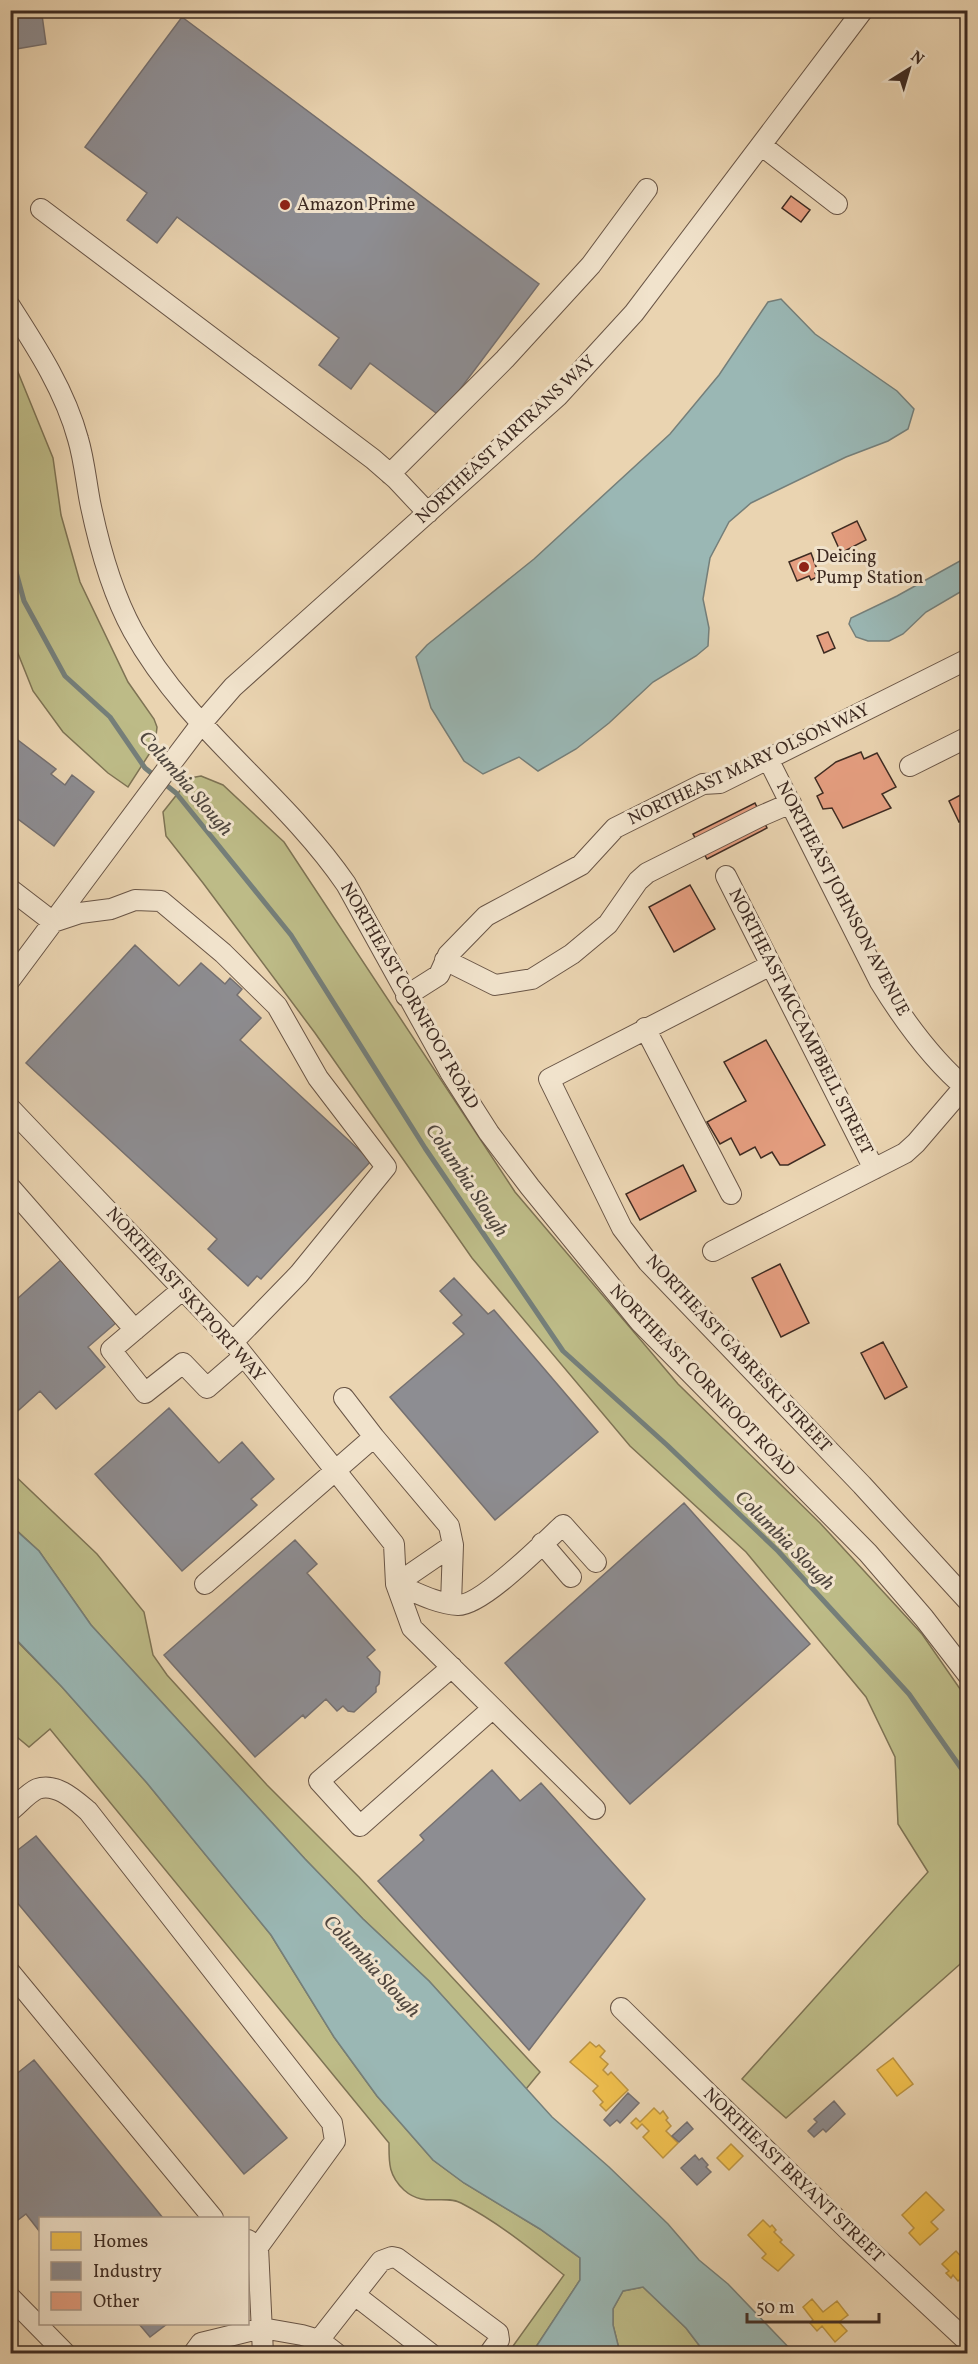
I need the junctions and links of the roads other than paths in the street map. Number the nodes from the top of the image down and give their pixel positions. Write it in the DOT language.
graph roads {
  1 [pos="863,10"];
  2 [pos="761,145"];
  3 [pos="647,189"];
  4 [pos="837,204"];
  5 [pos="41,209"];
  6 [pos="10,306"];
  7 [pos="390,474"];
  8 [pos="428,513"];
  9 [pos="968,659"];
  10 [pos="201,724"];
  11 [pos="968,737"];
  12 [pos="768,759"];
  13 [pos="910,766"];
  14 [pos="790,803"];
  15 [pos="726,876"];
  16 [pos="10,889"];
  17 [pos="54,922"];
  18 [pos="445,960"];
  19 [pos="771,964"];
  20 [pos="10,980"];
  21 [pos="406,996"];
  22 [pos="645,1028"];
  23 [pos="966,1088"];
  24 [pos="10,1108"];
  25 [pos="874,1169"];
  26 [pos="10,1187"];
  27 [pos="731,1194"];
  28 [pos="712,1251"];
  29 [pos="183,1289"];
  30 [pos="135,1330"];
  31 [pos="239,1349"];
  32 [pos="344,1398"];
  33 [pos="374,1437"];
  34 [pos="334,1470"];
  35 [pos="542,1544"];
  36 [pos="453,1545"];
  37 [pos="596,1562"];
  38 [pos="571,1577"];
  39 [pos="205,1584"];
  40 [pos="396,1584"];
  41 [pos="968,1601"];
  42 [pos="451,1604"];
  43 [pos="452,1667"];
  44 [pos="968,1675"];
  45 [pos="493,1708"];
  46 [pos="595,1809"];
  47 [pos="10,1811"];
  48 [pos="10,1972"];
  49 [pos="621,2008"];
  50 [pos="212,2217"];
  51 [pos="253,2243"];
  52 [pos="355,2295"];
  53 [pos="10,2297"];
  54 [pos="262,2328"];
  55 [pos="320,2340"];
  56 [pos="968,2342"];
  57 [pos="66,2354"];
  58 [pos="193,2354"];
  59 [pos="263,2354"];
  60 [pos="337,2354"];
  61 [pos="431,2354"];
  62 [pos="489,2354"];
  1 -- 2 [label="street, NORTHEAST AIRTRANS WAY"];
  2 -- 4 [label="street"];
  2 -- 8 [label="street, NORTHEAST AIRTRANS WAY"];
  3 -- 7 [label="street"];
  5 -- 7 [label="street"];
  6 -- 10 [label="street, NORTHEAST CORNFOOT ROAD"];
  7 -- 8 [label="street"];
  8 -- 10 [label="street, NORTHEAST AIRTRANS WAY"];
  9 -- 12 [label="street, NORTHEAST MARY OLSON WAY"];
  10 -- 17 [label="street, NORTHEAST AIRTRANS WAY"];
  10 -- 21 [label="street, NORTHEAST CORNFOOT ROAD"];
  11 -- 13 [label="street"];
  12 -- 14 [label="street, NORTHEAST JOHNSON AVENUE"];
  12 -- 18 [label="street, NORTHEAST MARY OLSON WAY"];
  14 -- 18 [label="street"];
  14 -- 23 [label="street, NORTHEAST JOHNSON AVENUE"];
  15 -- 19 [label="street, NORTHEAST MCCAMPBELL STREET"];
  16 -- 17 [label="street"];
  17 -- 20 [label="street, NORTHEAST AIRTRANS WAY"];
  17 -- 31 [label="street"];
  18 -- 21 [label="street, NORTHEAST MARY OLSON WAY"];
  19 -- 22 [label="street"];
  19 -- 25 [label="street, NORTHEAST MCCAMPBELL STREET"];
  21 -- 44 [label="street, NORTHEAST CORNFOOT ROAD"];
  22 -- 27 [label="street"];
  22 -- 41 [label="street, NORTHEAST GABRESKI STREET"];
  23 -- 25 [label="street"];
  24 -- 29 [label="street, NORTHEAST SKYPORT WAY"];
  25 -- 28 [label="street"];
  26 -- 30 [label="street"];
  29 -- 30 [label="street"];
  29 -- 31 [label="street, NORTHEAST SKYPORT WAY"];
  30 -- 31 [label="street"];
  31 -- 34 [label="street, NORTHEAST SKYPORT WAY"];
  32 -- 33 [label="street"];
  33 -- 34 [label="street"];
  33 -- 36 [label="street"];
  34 -- 39 [label="street"];
  34 -- 40 [label="street, NORTHEAST SKYPORT WAY"];
  35 -- 37 [label="street"];
  35 -- 38 [label="street"];
  35 -- 42 [label="street"];
  36 -- 40 [label="street"];
  36 -- 42 [label="street"];
  40 -- 42 [label="street"];
  40 -- 43 [label="street, NORTHEAST SKYPORT WAY"];
  43 -- 45 [label="street, NORTHEAST SKYPORT WAY"];
  43 -- 45 [label="street"];
  45 -- 46 [label="street, NORTHEAST SKYPORT WAY"];
  47 -- 51 [label="street"];
  48 -- 50 [label="street"];
  49 -- 56 [label="street, NORTHEAST BRYANT STREET"];
  51 -- 54 [label="street"];
  52 -- 55 [label="street"];
  52 -- 61 [label="street"];
  52 -- 62 [label="street"];
  53 -- 57 [label="street"];
  54 -- 55 [label="street"];
  54 -- 58 [label="street"];
  54 -- 59 [label="street"];
  55 -- 60 [label="street"];
}
